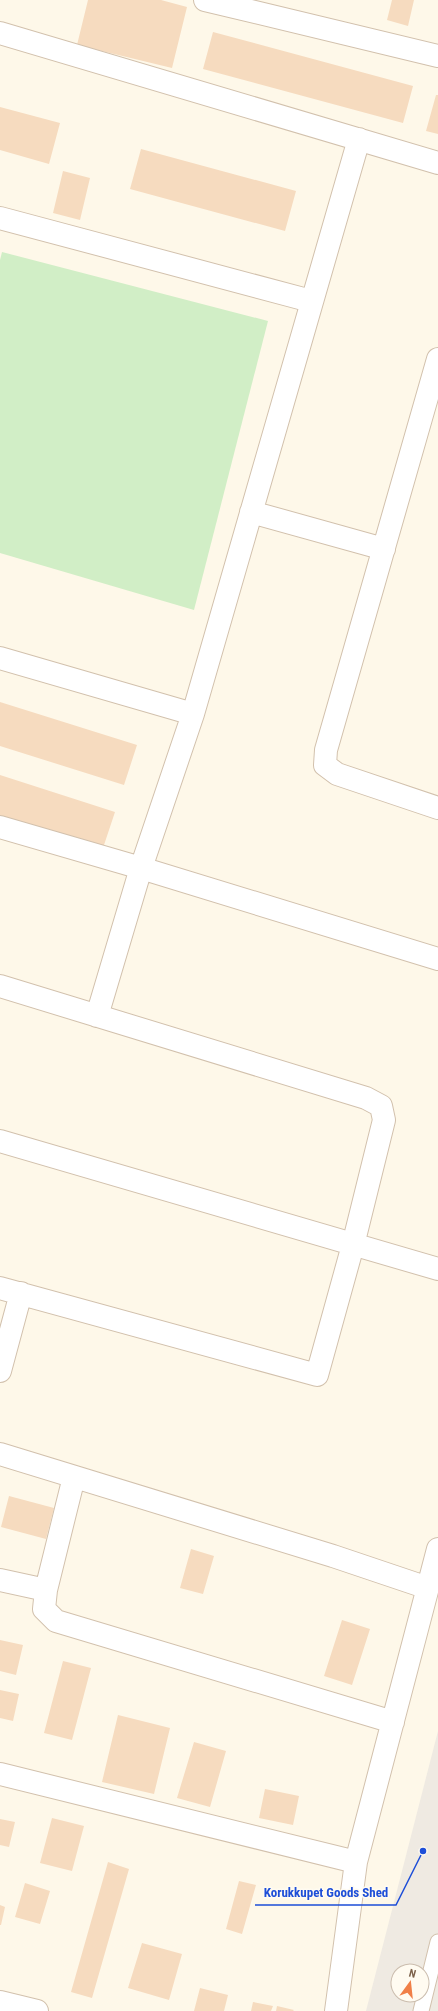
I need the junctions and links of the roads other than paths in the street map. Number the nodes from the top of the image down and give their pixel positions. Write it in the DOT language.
graph roads {
  1 [pos="205,0"];
  2 [pos="0,33"];
  3 [pos="438,56"];
  4 [pos="359,139"];
  5 [pos="438,163"];
  6 [pos="0,218"];
  7 [pos="311,301"];
  8 [pos="438,359"];
  9 [pos="251,512"];
  10 [pos="384,549"];
  11 [pos="0,658"];
  12 [pos="193,714"];
  13 [pos="438,808"];
  14 [pos="0,828"];
  15 [pos="141,868"];
  16 [pos="438,959"];
  17 [pos="0,986"];
  18 [pos="97,1016"];
  19 [pos="0,1141"];
  20 [pos="353,1245"];
  21 [pos="438,1269"];
  22 [pos="0,1288"];
  23 [pos="21,1293"];
  24 [pos="0,1371"];
  25 [pos="0,1454"];
  26 [pos="74,1477"];
  27 [pos="438,1549"];
  28 [pos="0,1580"];
  29 [pos="428,1588"];
  30 [pos="46,1590"];
  31 [pos="393,1722"];
  32 [pos="0,1774"];
  33 [pos="356,1862"];
  34 [pos="438,1942"];
  35 [pos="0,2002"];
  36 [pos="37,2011"];
  37 [pos="336,2011"];
  38 [pos="421,2011"];
  1 -- 3 [label="street"];
  2 -- 4 [label="street"];
  4 -- 5 [label="street"];
  4 -- 7 [label="street"];
  6 -- 7 [label="street"];
  7 -- 9 [label="street"];
  8 -- 10 [label="street"];
  9 -- 10 [label="street"];
  9 -- 12 [label="street"];
  10 -- 13 [label="street"];
  11 -- 12 [label="street"];
  12 -- 15 [label="street"];
  14 -- 15 [label="street"];
  15 -- 16 [label="street"];
  15 -- 18 [label="street"];
  17 -- 18 [label="street"];
  18 -- 20 [label="street"];
  19 -- 20 [label="street"];
  20 -- 21 [label="street"];
  20 -- 23 [label="street"];
  22 -- 23 [label="street"];
  23 -- 24 [label="street"];
  25 -- 26 [label="street"];
  26 -- 29 [label="street"];
  26 -- 30 [label="street"];
  27 -- 29 [label="street"];
  28 -- 30 [label="street"];
  29 -- 31 [label="street"];
  30 -- 31 [label="street"];
  31 -- 33 [label="street"];
  32 -- 33 [label="street"];
  33 -- 37 [label="street"];
  34 -- 38 [label="lane"];
  35 -- 36 [label="street"];
}
